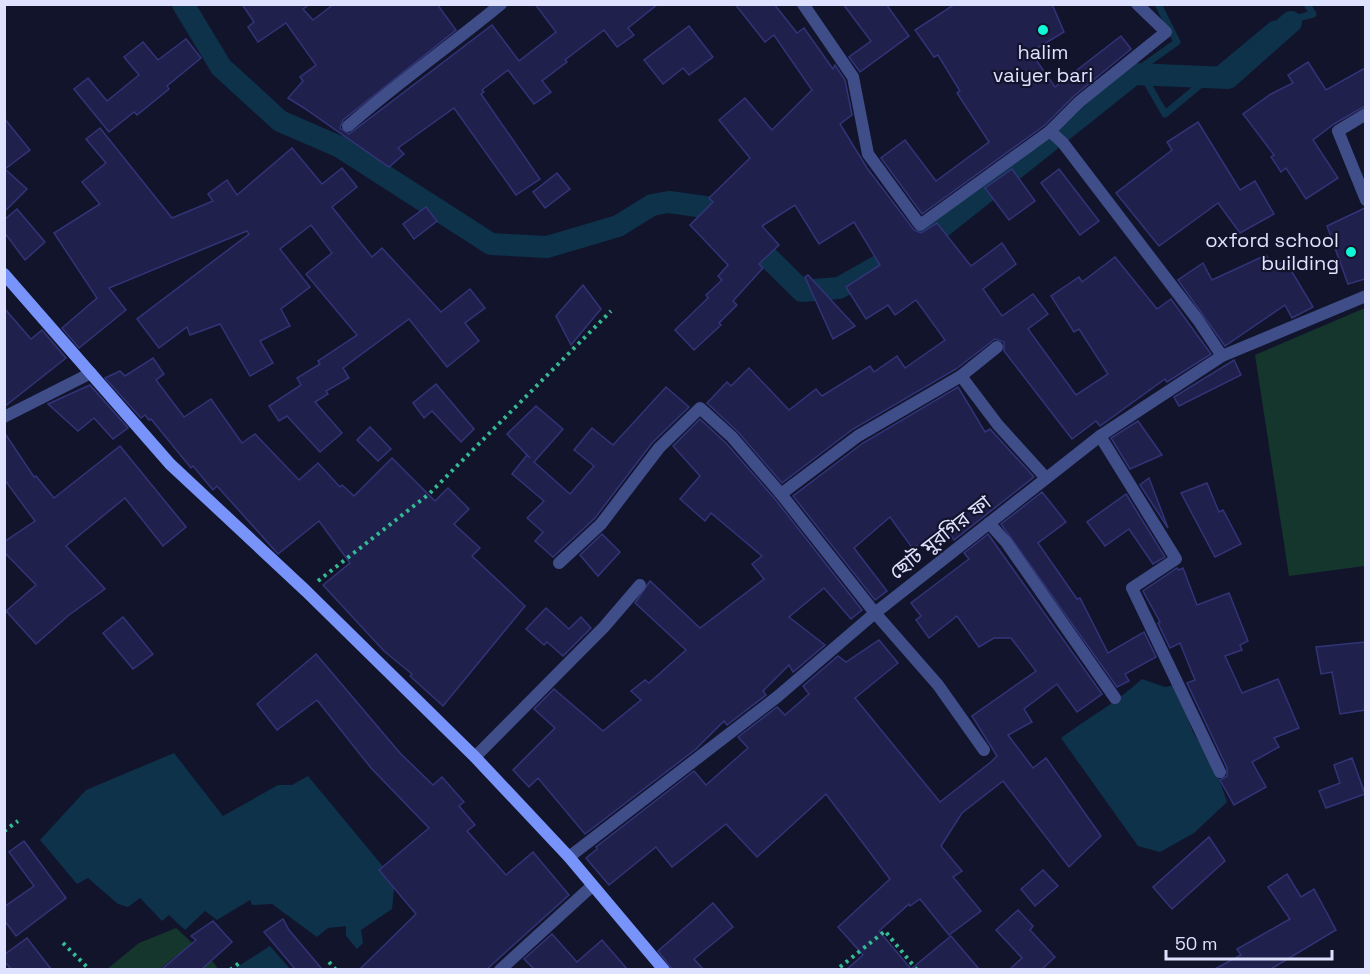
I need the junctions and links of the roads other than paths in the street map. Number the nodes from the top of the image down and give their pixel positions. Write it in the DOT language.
graph roads {
  1 [pos="501,4"];
  2 [pos="803,4"];
  3 [pos="1137,4"];
  4 [pos="1365,114"];
  5 [pos="348,126"];
  6 [pos="1050,131"];
  7 [pos="1365,200"];
  8 [pos="4,274"];
  9 [pos="1365,296"];
  10 [pos="997,347"];
  11 [pos="1222,356"];
  12 [pos="91,373"];
  13 [pos="961,376"];
  14 [pos="4,417"];
  15 [pos="1100,436"];
  16 [pos="1046,478"];
  17 [pos="781,494"];
  18 [pos="989,523"];
  19 [pos="559,563"];
  20 [pos="640,585"];
  21 [pos="875,613"];
  22 [pos="1115,698"];
  23 [pos="984,750"];
  24 [pos="474,757"];
  25 [pos="1220,772"];
  26 [pos="569,857"];
  27 [pos="592,886"];
  28 [pos="500,969"];
  29 [pos="664,969"];
  1 -- 5 [label="street"];
  2 -- 6 [label="street"];
  3 -- 6 [label="street"];
  4 -- 7 [label="street"];
  6 -- 11 [label="street"];
  8 -- 12 [label="street"];
  9 -- 11 [label="street, ছোট মুরগির ফা"];
  10 -- 13 [label="street"];
  11 -- 15 [label="street, ছোট মুরগির ফা"];
  12 -- 14 [label="street"];
  12 -- 24 [label="street"];
  13 -- 16 [label="street"];
  13 -- 17 [label="street"];
  15 -- 16 [label="street, ছোট মুরগির ফা"];
  15 -- 25 [label="street"];
  16 -- 18 [label="street, ছোট মুরগির ফা"];
  17 -- 19 [label="street"];
  17 -- 21 [label="street"];
  18 -- 21 [label="street, ছোট মুরগির ফা"];
  18 -- 22 [label="street"];
  20 -- 24 [label="street"];
  21 -- 23 [label="street"];
  21 -- 26 [label="street, ছোট মুরগির ফা"];
  24 -- 26 [label="street"];
  26 -- 27 [label="street"];
  27 -- 28 [label="street"];
  27 -- 29 [label="street"];
}
